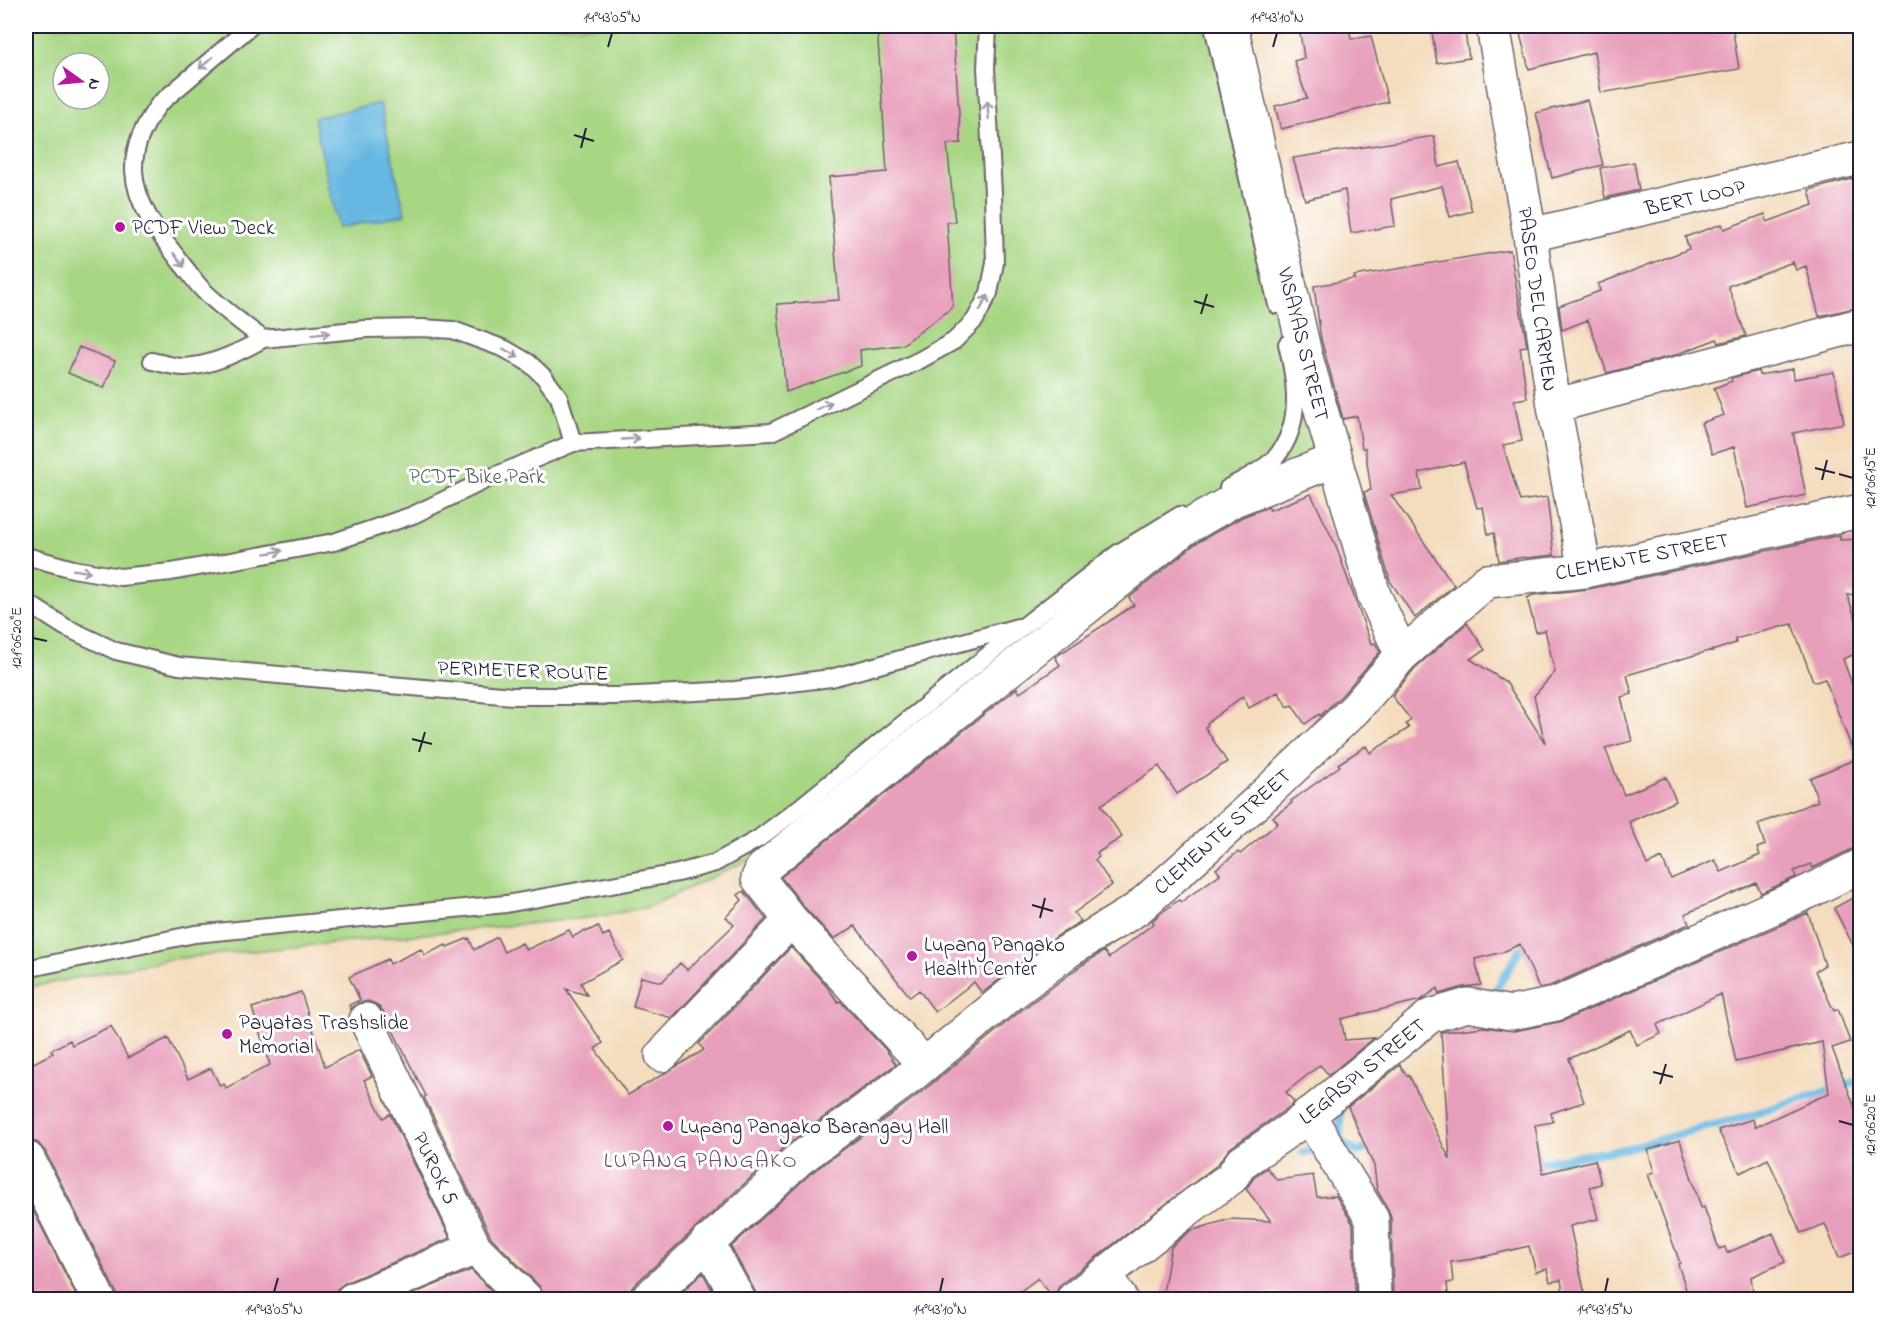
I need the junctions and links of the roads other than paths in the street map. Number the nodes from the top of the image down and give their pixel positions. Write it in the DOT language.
graph roads {
  1 [pos="251,26"];
  2 [pos="988,26"];
  3 [pos="1213,26"];
  4 [pos="1231,26"];
  5 [pos="1493,26"];
  6 [pos="1860,158"];
  7 [pos="1530,235"];
  8 [pos="1860,325"];
  9 [pos="262,339"];
  10 [pos="152,361"];
  11 [pos="1554,406"];
  12 [pos="573,443"];
  13 [pos="1335,460"];
  14 [pos="1860,511"];
  15 [pos="26,556"];
  16 [pos="1585,571"];
  17 [pos="26,602"];
  18 [pos="1025,625"];
  19 [pos="1402,655"];
  20 [pos="1860,866"];
  21 [pos="792,920"];
  22 [pos="26,969"];
  23 [pos="366,1020"];
  24 [pos="662,1055"];
  25 [pos="924,1064"];
  26 [pos="1308,1114"];
  27 [pos="28,1159"];
  28 [pos="707,1242"];
  29 [pos="475,1248"];
  30 [pos="1113,1287"];
  31 [pos="99,1299"];
  32 [pos="352,1299"];
  33 [pos="527,1299"];
  34 [pos="646,1299"];
  35 [pos="739,1299"];
  36 [pos="1072,1299"];
  37 [pos="1374,1299"];
  1 -- 9 [label="lane, one-way"];
  12 -- 2 [label="lane, one-way"];
  3 -- 18 [label="lane"];
  4 -- 13 [label="street, VISAYAS STREET"];
  5 -- 7 [label="street, PASEO DEL CARMEN"];
  6 -- 7 [label="street, BERT LOOP"];
  7 -- 11 [label="street, PASEO DEL CARMEN"];
  8 -- 11 [label="street"];
  9 -- 10 [label="lane"];
  9 -- 12 [label="lane, one-way"];
  11 -- 16 [label="street, PASEO DEL CARMEN"];
  15 -- 12 [label="lane, one-way"];
  13 -- 19 [label="street, VISAYAS STREET"];
  13 -- 21 [label="street"];
  14 -- 16 [label="street, CLEMENTE STREET"];
  16 -- 19 [label="street, CLEMENTE STREET"];
  17 -- 18 [label="lane, PERIMETER ROUTE"];
  18 -- 22 [label="lane"];
  19 -- 25 [label="street, CLEMENTE STREET"];
  20 -- 26 [label="street, LEGASPI STREET"];
  21 -- 24 [label="street"];
  21 -- 25 [label="street"];
  23 -- 29 [label="street, PUROK 5"];
  25 -- 28 [label="street, CLEMENTE STREET"];
  26 -- 30 [label="street, LEGASPI STREET"];
  26 -- 37 [label="street"];
  27 -- 31 [label="street"];
  28 -- 34 [label="street, CLEMENTE STREET"];
  28 -- 35 [label="street"];
  29 -- 32 [label="street"];
  29 -- 33 [label="street, PUROK 5"];
  30 -- 36 [label="street, LEGASPI STREET"];
}
